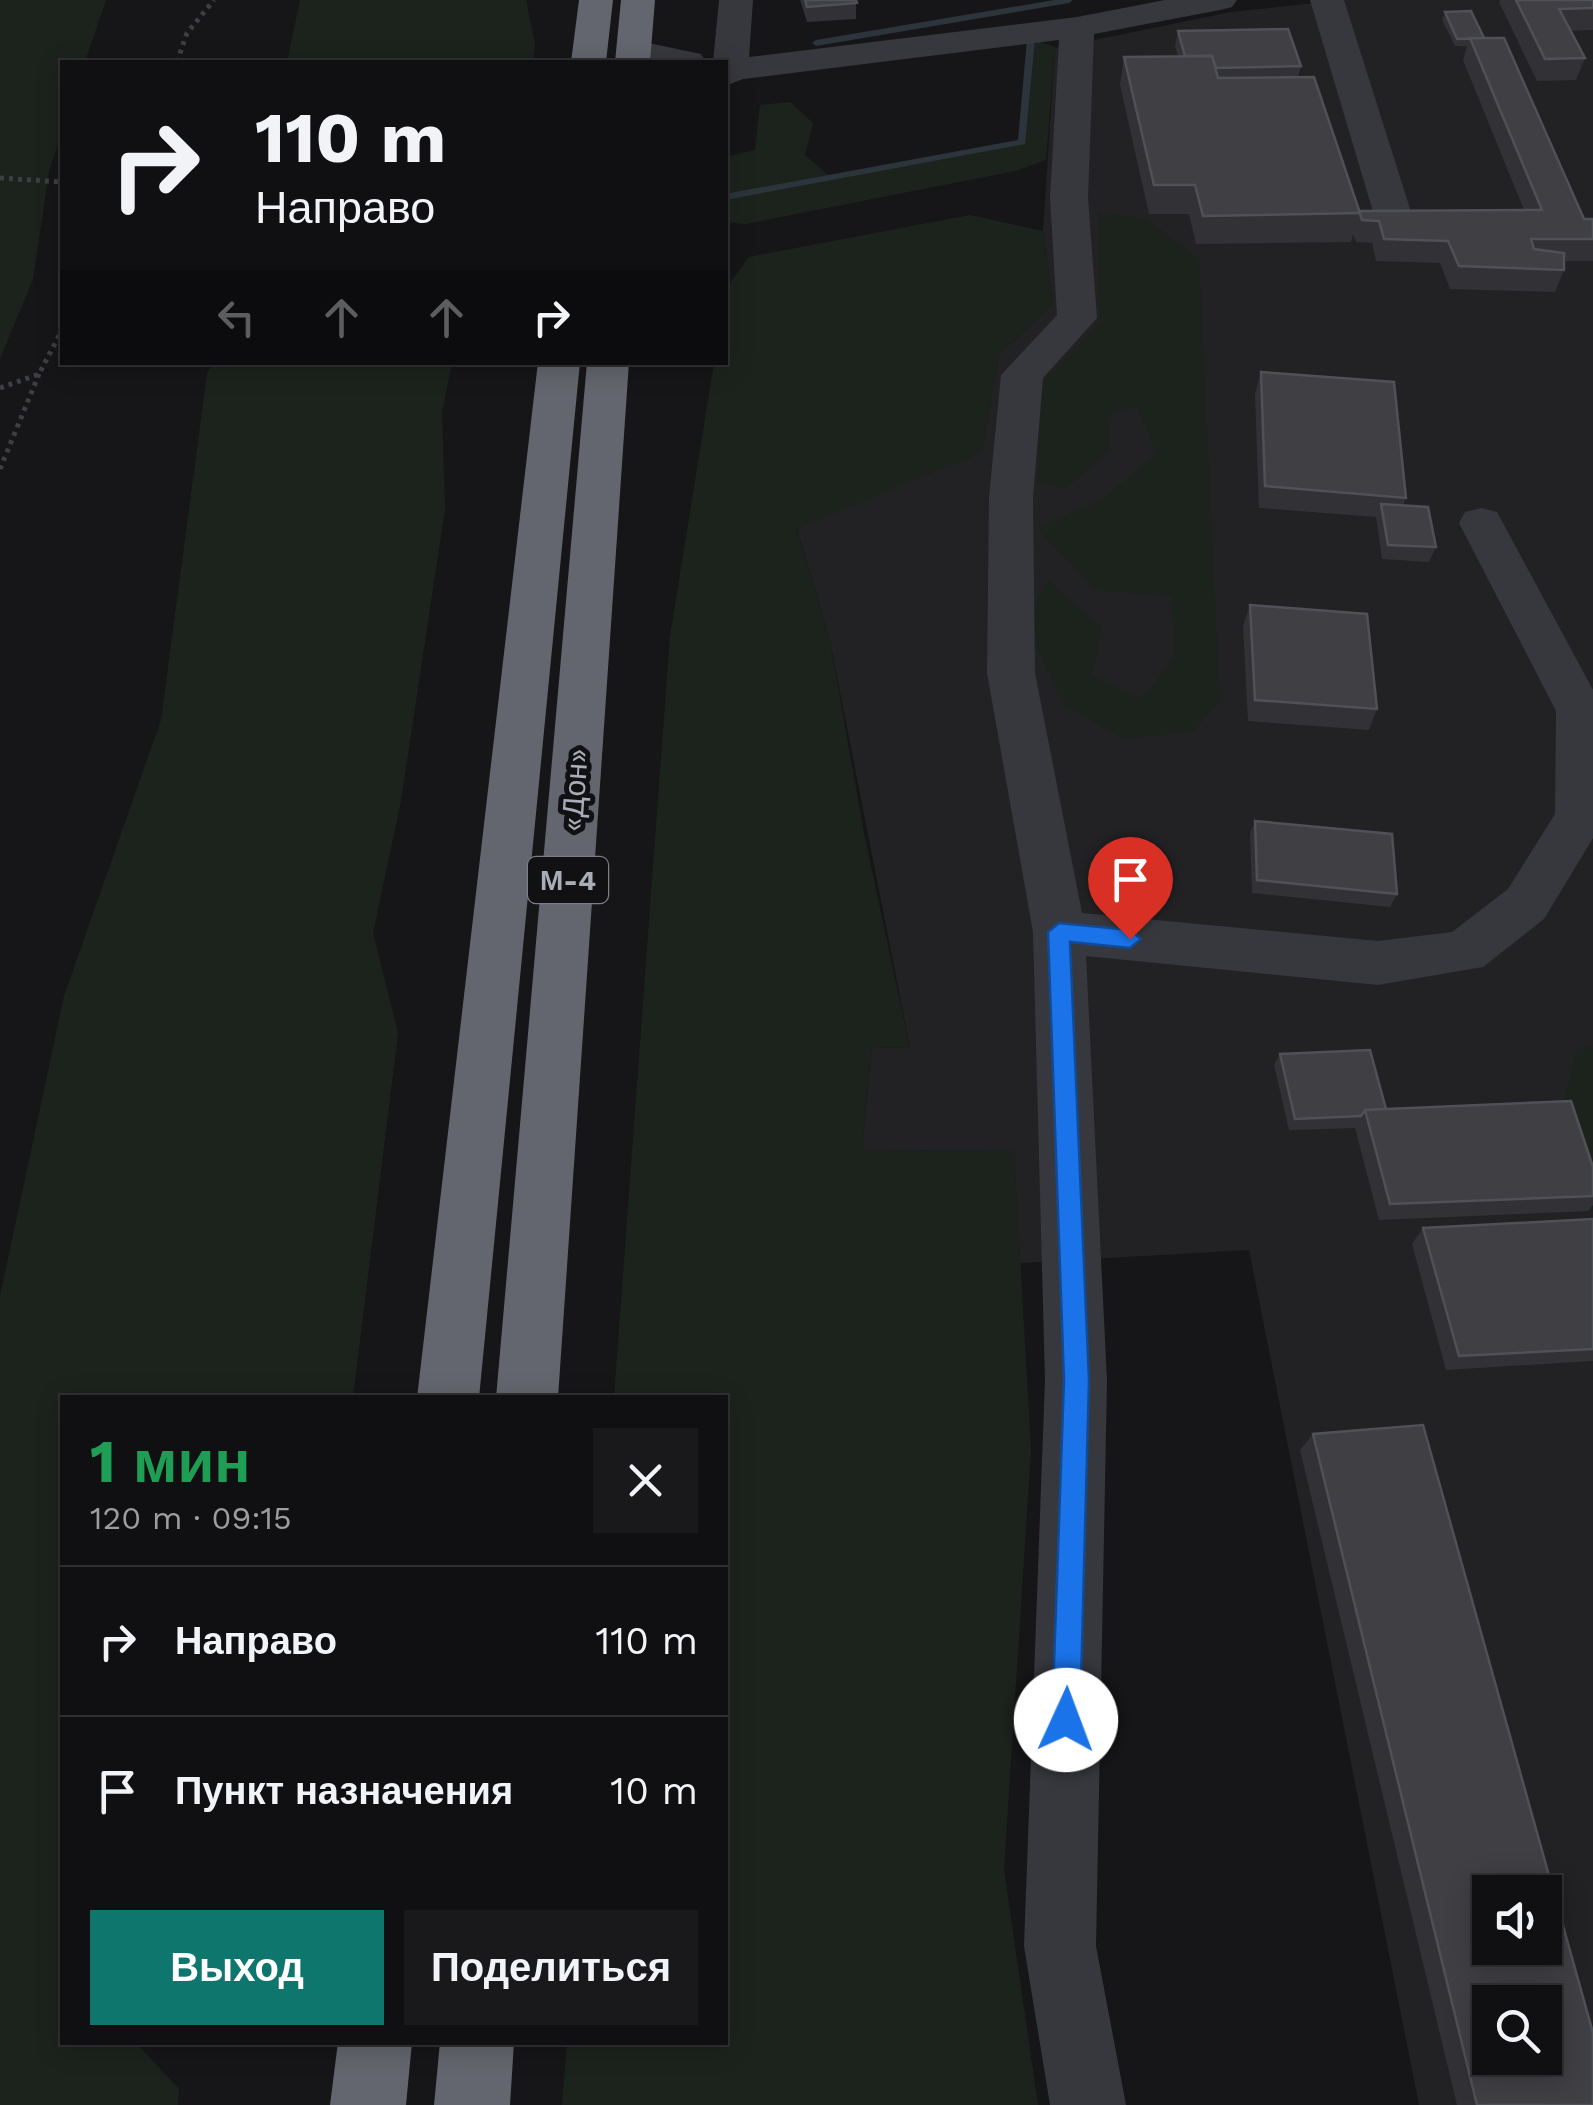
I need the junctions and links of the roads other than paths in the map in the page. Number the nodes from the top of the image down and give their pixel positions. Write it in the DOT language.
graph roads {
  1 [pos="596,0"];
  2 [pos="638,0"];
  3 [pos="736,0"];
  4 [pos="1220,0"];
  5 [pos="1327,0"];
  6 [pos="1077,27"];
  7 [pos="633,56"];
  8 [pos="589,60"];
  9 [pos="670,60"];
  10 [pos="728,64"];
  11 [pos="728,72"];
  12 [pos="1393,214"];
  13 [pos="559,365"];
  14 [pos="608,365"];
  15 [pos="1481,523"];
  16 [pos="1059,932"];
  17 [pos="448,1395"];
  18 [pos="528,1395"];
  19 [pos="375,2045"];
  20 [pos="477,2045"];
  21 [pos="368,2105"];
  22 [pos="472,2105"];
  23 [pos="1088,2105"];
  1 -- 8 [label="highway"];
  2 -- 7 [label="highway"];
  3 -- 10 [label="lane"];
  4 -- 6 [label="lane"];
  5 -- 12 [label="lane"];
  6 -- 11 [label="lane"];
  6 -- 16 [label="lane"];
  7 -- 9 [label="lane"];
  13 -- 17 [label="highway, М-4"];
  14 -- 18 [label="highway, «Дон» / М-4"];
  15 -- 16 [label="lane"];
  16 -- 23 [label="lane"];
  19 -- 21 [label="highway"];
  20 -- 22 [label="highway"];
}
